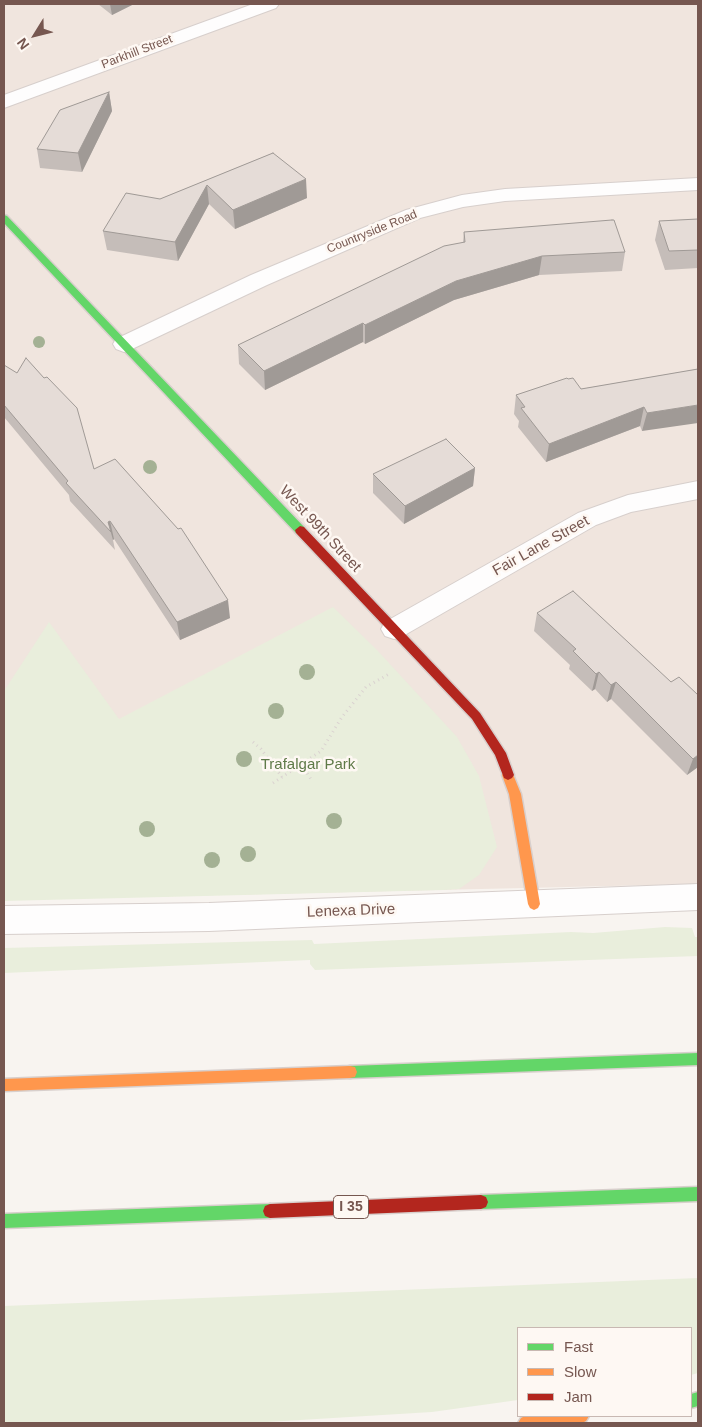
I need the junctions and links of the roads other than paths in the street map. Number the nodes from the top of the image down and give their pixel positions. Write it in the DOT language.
graph roads {
  1 [pos="257,6"];
  2 [pos="4,102"];
  3 [pos="698,184"];
  4 [pos="4,218"];
  5 [pos="124,344"];
  6 [pos="698,490"];
  7 [pos="394,629"];
  8 [pos="698,897"];
  9 [pos="534,904"];
  10 [pos="4,920"];
  11 [pos="698,1059"];
  12 [pos="4,1085"];
  13 [pos="698,1194"];
  14 [pos="4,1221"];
  15 [pos="573,1417"];
  16 [pos="526,1423"];
  1 -- 2 [label="street, Parkhill Street"];
  3 -- 5 [label="street, Countryside Road"];
  4 -- 5 [label="main road, West 99th Street"];
  5 -- 7 [label="main road, West 99th Street"];
  6 -- 7 [label="street, Fair Lane Street"];
  7 -- 9 [label="main road, West 99th Street"];
  8 -- 9 [label="street, Lenexa Drive"];
  9 -- 10 [label="street, Lenexa Drive"];
  11 -- 12 [label="main road"];
  13 -- 14 [label="main road, I 35"];
  15 -- 16 [label="main road"];
}
